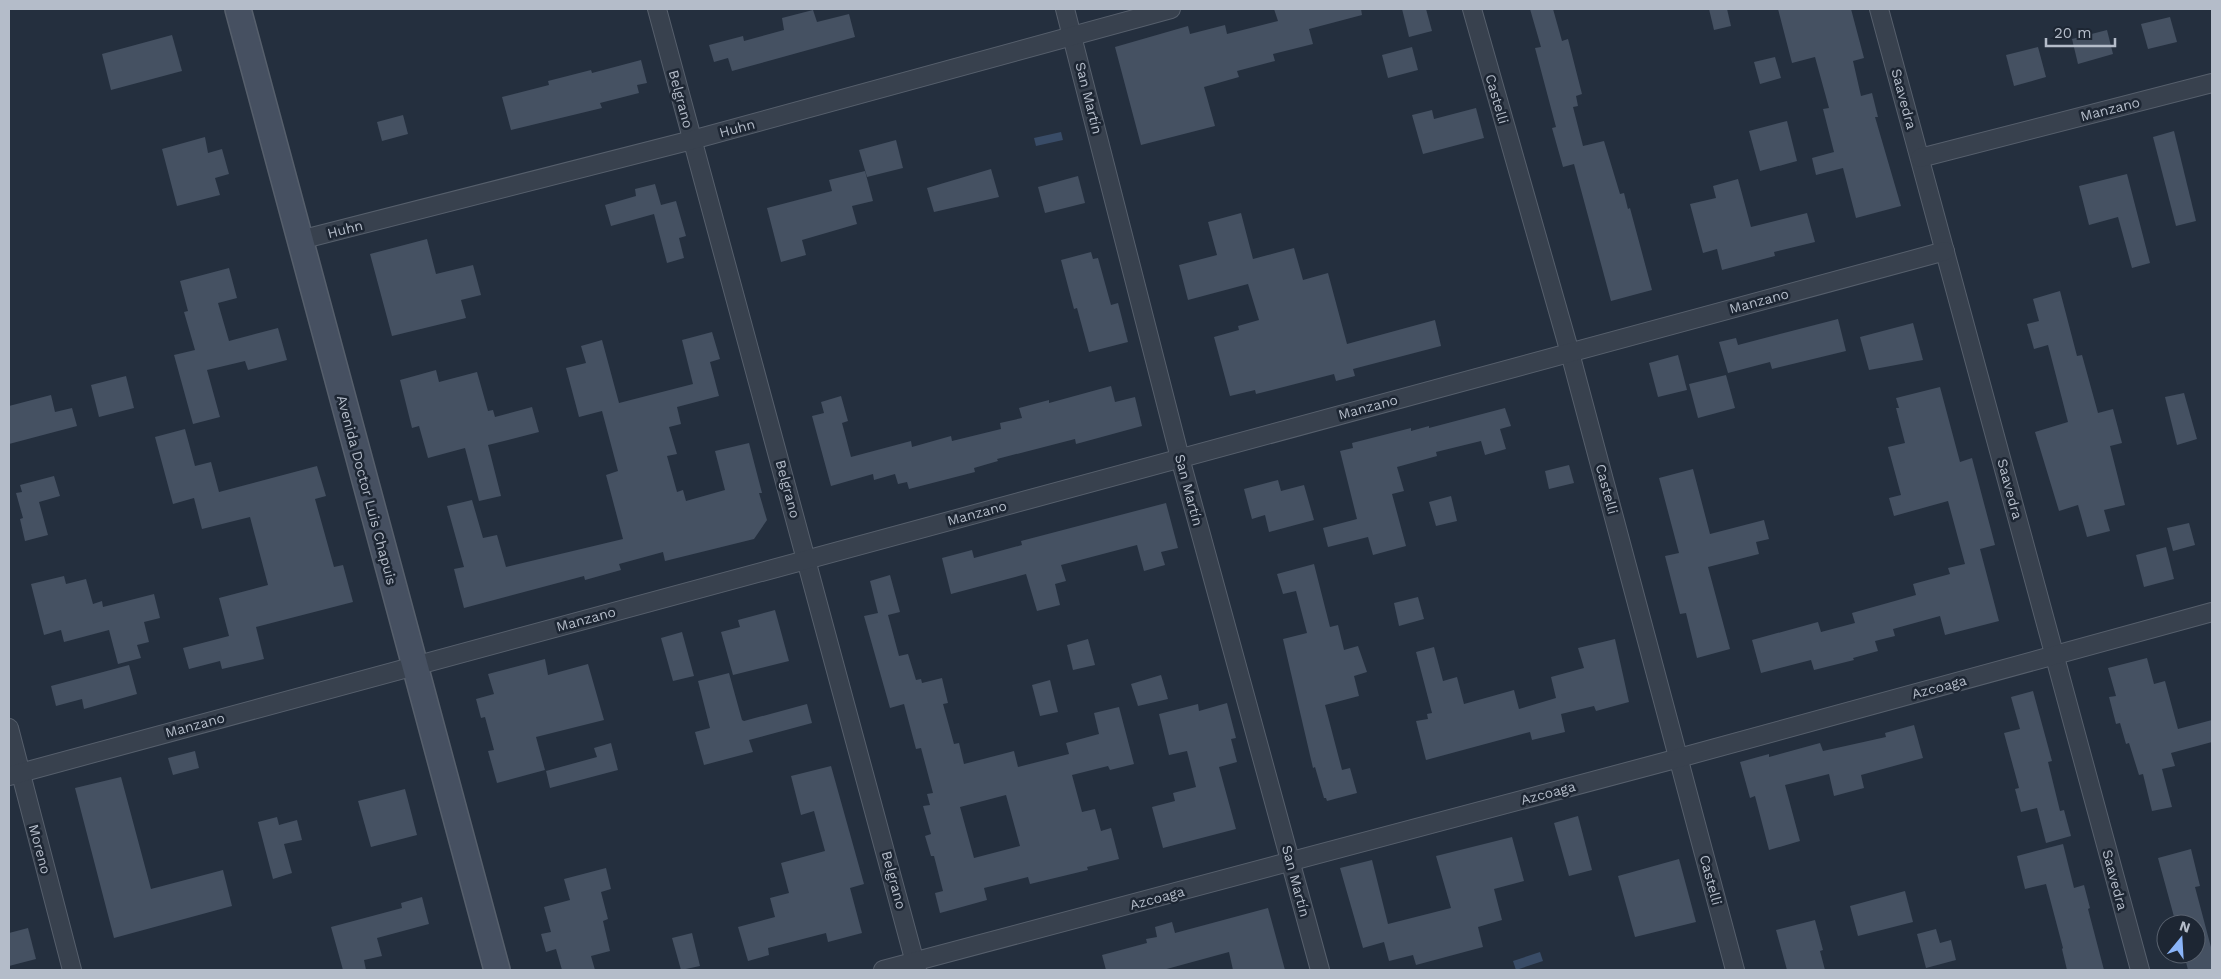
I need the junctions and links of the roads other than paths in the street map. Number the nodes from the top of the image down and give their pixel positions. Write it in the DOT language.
graph roads {
  1 [pos="238,9"];
  2 [pos="657,9"];
  3 [pos="1066,9"];
  4 [pos="1171,9"];
  5 [pos="1472,9"];
  6 [pos="1879,9"];
  7 [pos="1073,36"];
  8 [pos="2212,83"];
  9 [pos="692,140"];
  10 [pos="1920,158"];
  11 [pos="300,240"];
  12 [pos="1945,251"];
  13 [pos="1570,352"];
  14 [pos="1180,458"];
  15 [pos="808,559"];
  16 [pos="2212,612"];
  17 [pos="2055,655"];
  18 [pos="414,666"];
  19 [pos="9,728"];
  20 [pos="1679,758"];
  21 [pos="15,774"];
  22 [pos="1291,862"];
  23 [pos="916,966"];
  24 [pos="72,970"];
  25 [pos="497,970"];
  26 [pos="882,970"];
  27 [pos="1320,970"];
  28 [pos="1734,970"];
  29 [pos="2140,970"];
  1 -- 11 [label="main road, Avenida Doctor Luis Chapuis"];
  2 -- 9 [label="street, Belgrano"];
  3 -- 7 [label="street, San Martín"];
  4 -- 7 [label="street, Huhn"];
  5 -- 13 [label="street, Castelli"];
  6 -- 10 [label="street, Saavedra"];
  7 -- 9 [label="street, Huhn"];
  7 -- 14 [label="street, San Martín"];
  8 -- 10 [label="street, Manzano"];
  9 -- 11 [label="street, Huhn"];
  9 -- 15 [label="street, Belgrano"];
  10 -- 12 [label="street, Saavedra"];
  11 -- 18 [label="main road, Avenida Doctor Luis Chapuis"];
  12 -- 13 [label="street, Manzano"];
  12 -- 17 [label="street, Saavedra"];
  13 -- 14 [label="street, Manzano"];
  13 -- 20 [label="street, Castelli"];
  14 -- 15 [label="street, Manzano"];
  14 -- 22 [label="street, San Martín"];
  15 -- 18 [label="street, Manzano"];
  15 -- 23 [label="street, Belgrano"];
  16 -- 17 [label="street, Azcoaga"];
  17 -- 20 [label="street, Azcoaga"];
  17 -- 29 [label="street, Saavedra"];
  18 -- 21 [label="street, Manzano"];
  18 -- 25 [label="main road, Avenida Doctor Luis Chapuis"];
  19 -- 21 [label="street, Moreno"];
  20 -- 22 [label="street, Azcoaga"];
  20 -- 28 [label="street, Castelli"];
  21 -- 24 [label="street, Moreno"];
  22 -- 23 [label="street, Azcoaga"];
  22 -- 27 [label="street, San Martín"];
  23 -- 26 [label="street, Azcoaga"];
}
